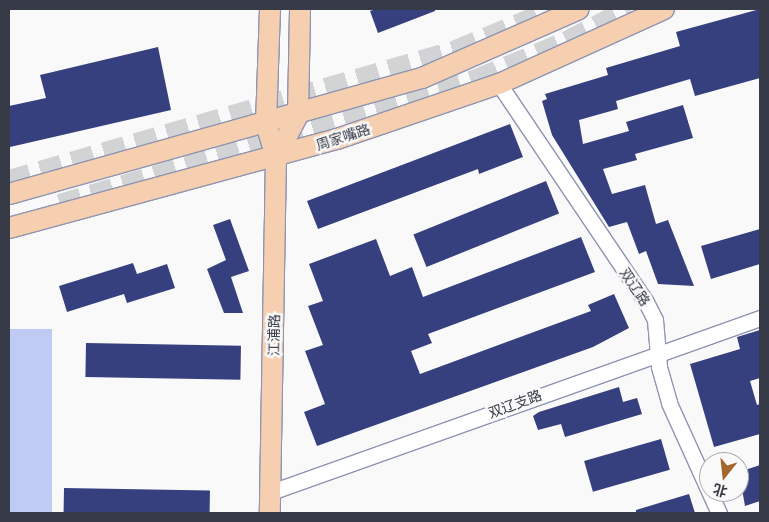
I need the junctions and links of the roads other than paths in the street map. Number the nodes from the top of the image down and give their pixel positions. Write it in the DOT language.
graph roads {
  1 [pos="270,9"];
  2 [pos="300,9"];
  3 [pos="579,9"];
  4 [pos="664,9"];
  5 [pos="499,84"];
  6 [pos="298,115"];
  7 [pos="266,124"];
  8 [pos="276,157"];
  9 [pos="9,194"];
  10 [pos="9,228"];
  11 [pos="760,318"];
  12 [pos="658,352"];
  13 [pos="271,492"];
  14 [pos="270,513"];
  15 [pos="719,513"];
  1 -- 7 [label="main road, 江浦路"];
  2 -- 6 [label="main road, 江浦路"];
  3 -- 6 [label="main road"];
  4 -- 5 [label="main road, 周家嘴路"];
  5 -- 8 [label="main road, 周家嘴路"];
  5 -- 12 [label="street, 双辽路"];
  6 -- 7 [label="main road"];
  6 -- 8 [label="main road, 江浦路"];
  7 -- 8 [label="main road, 江浦路"];
  7 -- 9 [label="main road"];
  8 -- 10 [label="main road, 周家嘴路"];
  8 -- 13 [label="main road, 江浦路"];
  11 -- 12 [label="street, 双辽支路"];
  12 -- 13 [label="street, 双辽支路"];
  12 -- 15 [label="street, 双辽路"];
  13 -- 14 [label="main road, 江浦路"];
}
